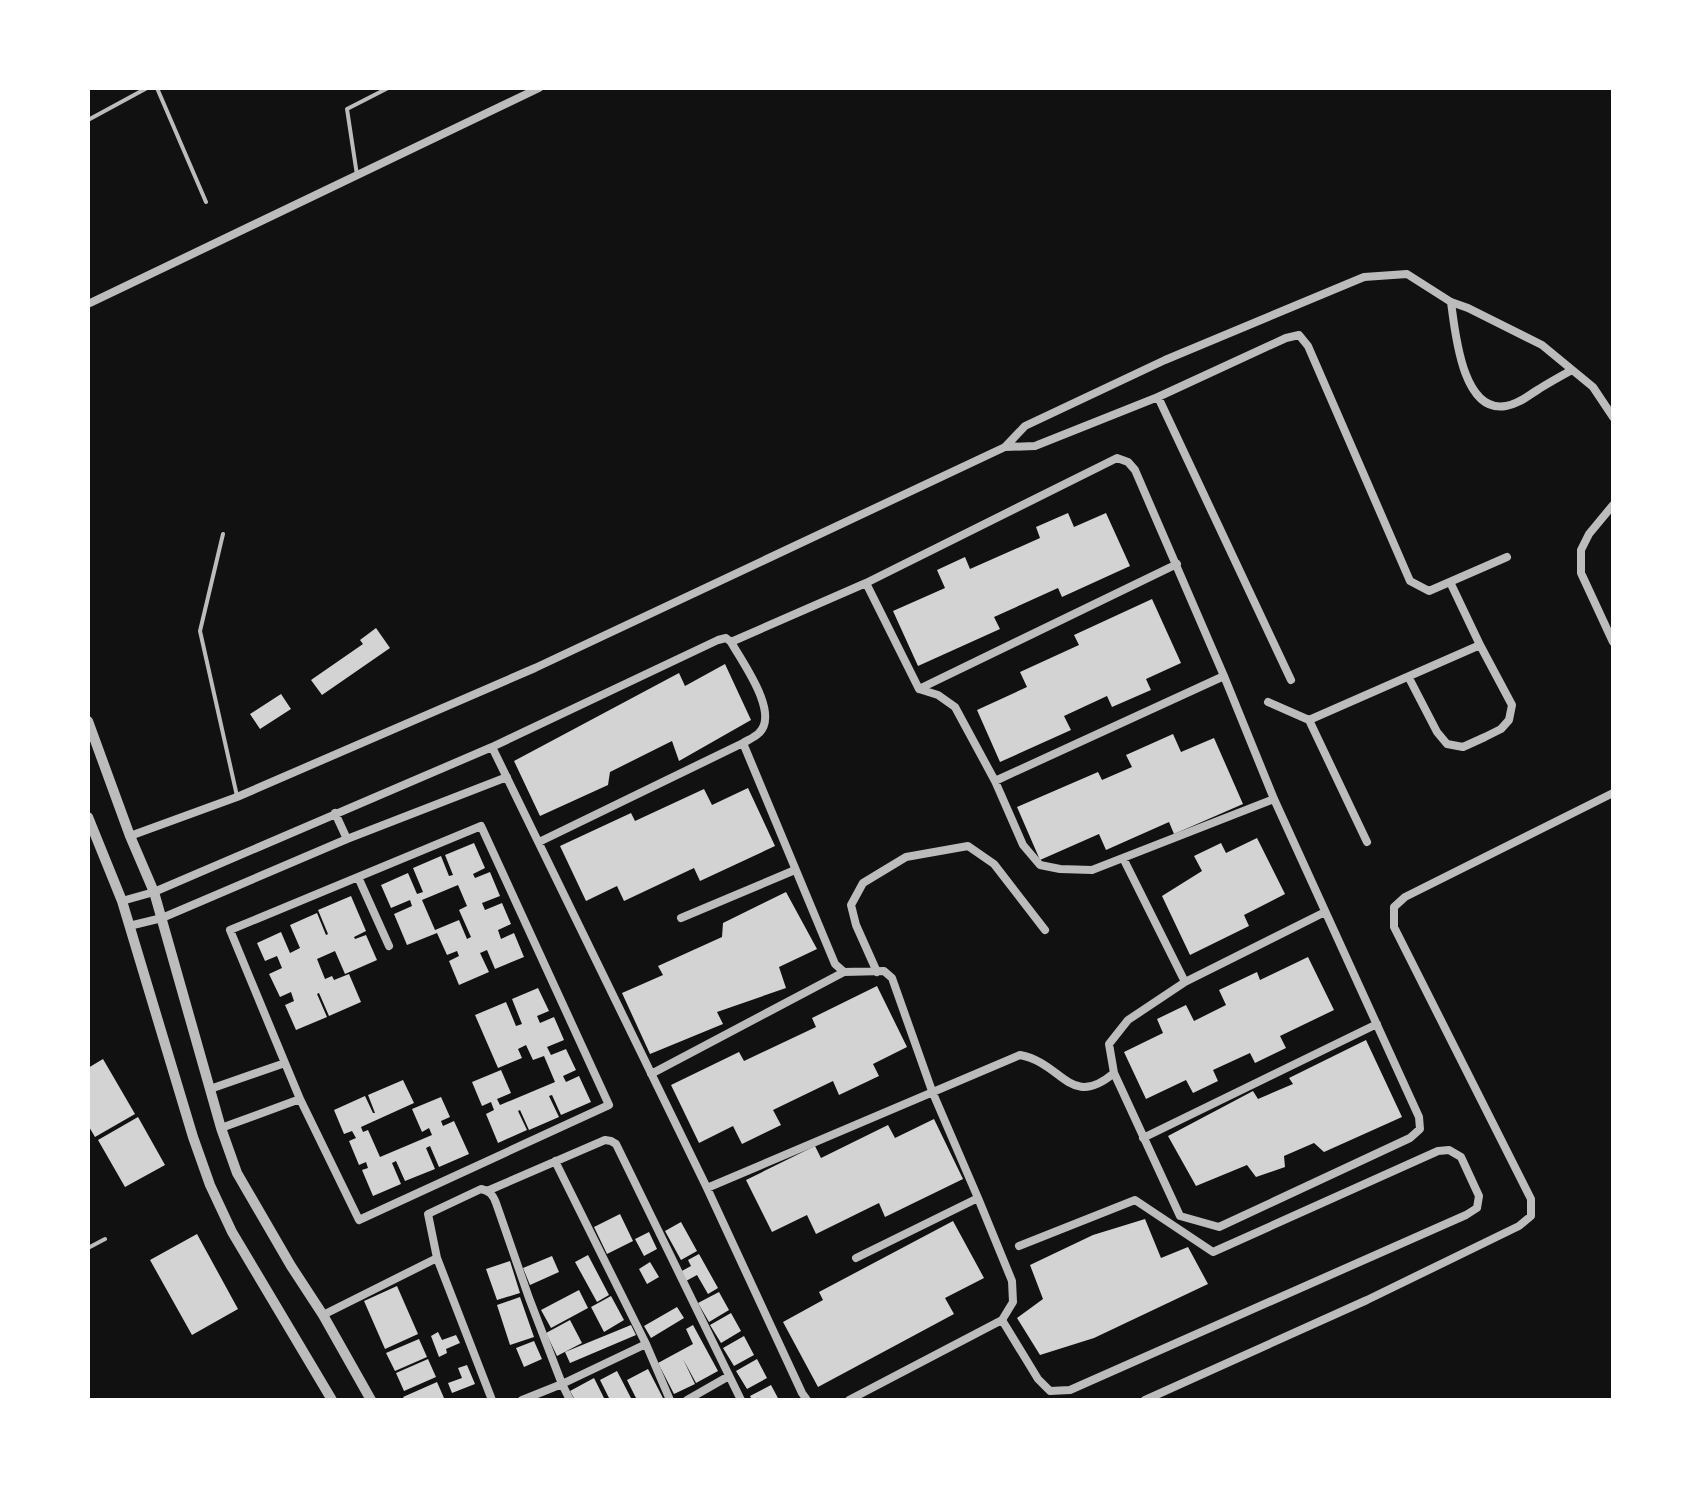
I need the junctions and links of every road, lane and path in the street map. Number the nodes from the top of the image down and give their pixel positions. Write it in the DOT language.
graph roads {
  1 [pos="147,88"];
  2 [pos="157,88"];
  3 [pos="388,88"];
  4 [pos="539,88"];
  5 [pos="522,92"];
  6 [pos="88,120"];
  7 [pos="357,175"];
  8 [pos="206,202"];
  9 [pos="1451,302"];
  10 [pos="88,304"];
  11 [pos="1572,370"];
  12 [pos="1158,397"];
  13 [pos="1613,417"];
  14 [pos="1005,447"];
  15 [pos="1613,505"];
  16 [pos="223,534"];
  17 [pos="1507,557"];
  18 [pos="1177,564"];
  19 [pos="1450,582"];
  20 [pos="866,583"];
  21 [pos="731,642"];
  22 [pos="1613,642"];
  23 [pos="1480,645"];
  24 [pos="1224,676"];
  25 [pos="1409,678"];
  26 [pos="1291,680"];
  27 [pos="919,689"];
  28 [pos="1268,702"];
  29 [pos="1309,720"];
  30 [pos="88,721"];
  31 [pos="743,743"];
  32 [pos="492,747"];
  33 [pos="507,777"];
  34 [pos="995,781"];
  35 [pos="1613,793"];
  36 [pos="237,797"];
  37 [pos="1274,799"];
  38 [pos="335,813"];
  39 [pos="88,817"];
  40 [pos="130,836"];
  41 [pos="347,839"];
  42 [pos="539,842"];
  43 [pos="1367,842"];
  44 [pos="1123,858"];
  45 [pos="795,870"];
  46 [pos="358,877"];
  47 [pos="154,892"];
  48 [pos="122,901"];
  49 [pos="1325,912"];
  50 [pos="162,918"];
  51 [pos="681,918"];
  52 [pos="129,926"];
  53 [pos="1045,930"];
  54 [pos="389,946"];
  55 [pos="844,972"];
  56 [pos="877,972"];
  57 [pos="1185,982"];
  58 [pos="1377,1024"];
  59 [pos="285,1063"];
  60 [pos="1114,1073"];
  61 [pos="651,1074"];
  62 [pos="210,1089"];
  63 [pos="932,1091"];
  64 [pos="300,1099"];
  65 [pos="221,1128"];
  66 [pos="1143,1138"];
  67 [pos="555,1161"];
  68 [pos="707,1188"];
  69 [pos="487,1191"];
  70 [pos="978,1198"];
  71 [pos="105,1239"];
  72 [pos="1019,1246"];
  73 [pos="88,1248"];
  74 [pos="437,1258"];
  75 [pos="856,1258"];
  76 [pos="323,1315"];
  77 [pos="1002,1320"];
  78 [pos="646,1344"];
  79 [pos="729,1376"];
  80 [pos="562,1384"];
  81 [pos="332,1400"];
  82 [pos="371,1400"];
  83 [pos="492,1400"];
  84 [pos="522,1400"];
  85 [pos="570,1400"];
  86 [pos="670,1400"];
  87 [pos="687,1400"];
  88 [pos="741,1400"];
  89 [pos="807,1400"];
  90 [pos="849,1400"];
  91 [pos="1145,1400"];
  1 -- 6 [label="lane"];
  2 -- 8 [label="lane"];
  3 -- 7 [label="lane"];
  4 -- 5 [label="street"];
  5 -- 7 [label="street"];
  7 -- 10 [label="street"];
  9 -- 11 [label="street"];
  9 -- 11 [label="street"];
  9 -- 14 [label="street"];
  11 -- 13 [label="street"];
  12 -- 14 [label="street"];
  12 -- 19 [label="street"];
  12 -- 26 [label="street"];
  14 -- 36 [label="street"];
  15 -- 22 [label="street"];
  16 -- 36 [label="lane"];
  17 -- 19 [label="street"];
  18 -- 20 [label="street"];
  18 -- 24 [label="street"];
  18 -- 27 [label="street"];
  19 -- 23 [label="street"];
  20 -- 21 [label="street"];
  20 -- 27 [label="street"];
  21 -- 31 [label="street"];
  21 -- 32 [label="street"];
  23 -- 25 [label="street"];
  23 -- 25 [label="street"];
  24 -- 34 [label="street"];
  24 -- 37 [label="street"];
  25 -- 29 [label="street"];
  27 -- 34 [label="street"];
  28 -- 29 [label="street"];
  29 -- 43 [label="street"];
  30 -- 40 [label="street"];
  31 -- 42 [label="street"];
  31 -- 45 [label="street"];
  32 -- 33 [label="street"];
  32 -- 38 [label="street"];
  33 -- 41 [label="street"];
  33 -- 42 [label="street"];
  34 -- 44 [label="street"];
  35 -- 91 [label="street"];
  36 -- 40 [label="street"];
  37 -- 44 [label="street"];
  37 -- 49 [label="street"];
  38 -- 41 [label="street"];
  38 -- 47 [label="street"];
  39 -- 48 [label="street"];
  40 -- 47 [label="street"];
  41 -- 50 [label="street"];
  42 -- 61 [label="street"];
  44 -- 57 [label="street"];
  45 -- 51 [label="street"];
  45 -- 55 [label="street"];
  46 -- 54 [label="street"];
  46 -- 59 [label="street"];
  46 -- 64 [label="street"];
  47 -- 48 [label="street"];
  47 -- 50 [label="street"];
  48 -- 52 [label="street"];
  49 -- 57 [label="street"];
  49 -- 58 [label="street"];
  50 -- 52 [label="street"];
  50 -- 62 [label="street"];
  52 -- 81 [label="street"];
  53 -- 56 [label="street"];
  55 -- 56 [label="street"];
  55 -- 61 [label="street"];
  56 -- 63 [label="street"];
  57 -- 60 [label="street"];
  58 -- 66 [label="street"];
  58 -- 66 [label="street"];
  59 -- 62 [label="street"];
  59 -- 64 [label="street"];
  60 -- 63 [label="street"];
  60 -- 66 [label="street"];
  61 -- 68 [label="street"];
  62 -- 65 [label="street"];
  63 -- 68 [label="street"];
  63 -- 70 [label="street"];
  64 -- 65 [label="street"];
  65 -- 76 [label="street"];
  67 -- 69 [label="street"];
  67 -- 78 [label="street"];
  67 -- 79 [label="street"];
  68 -- 89 [label="street"];
  69 -- 74 [label="street"];
  69 -- 80 [label="street"];
  70 -- 75 [label="street"];
  70 -- 77 [label="street"];
  71 -- 73 [label="lane"];
  72 -- 77 [label="street"];
  74 -- 76 [label="street"];
  74 -- 83 [label="street"];
  76 -- 82 [label="street"];
  77 -- 90 [label="street"];
  78 -- 80 [label="street"];
  78 -- 86 [label="street"];
  79 -- 87 [label="street"];
  79 -- 88 [label="street"];
  80 -- 84 [label="street"];
  80 -- 85 [label="street"];
}
